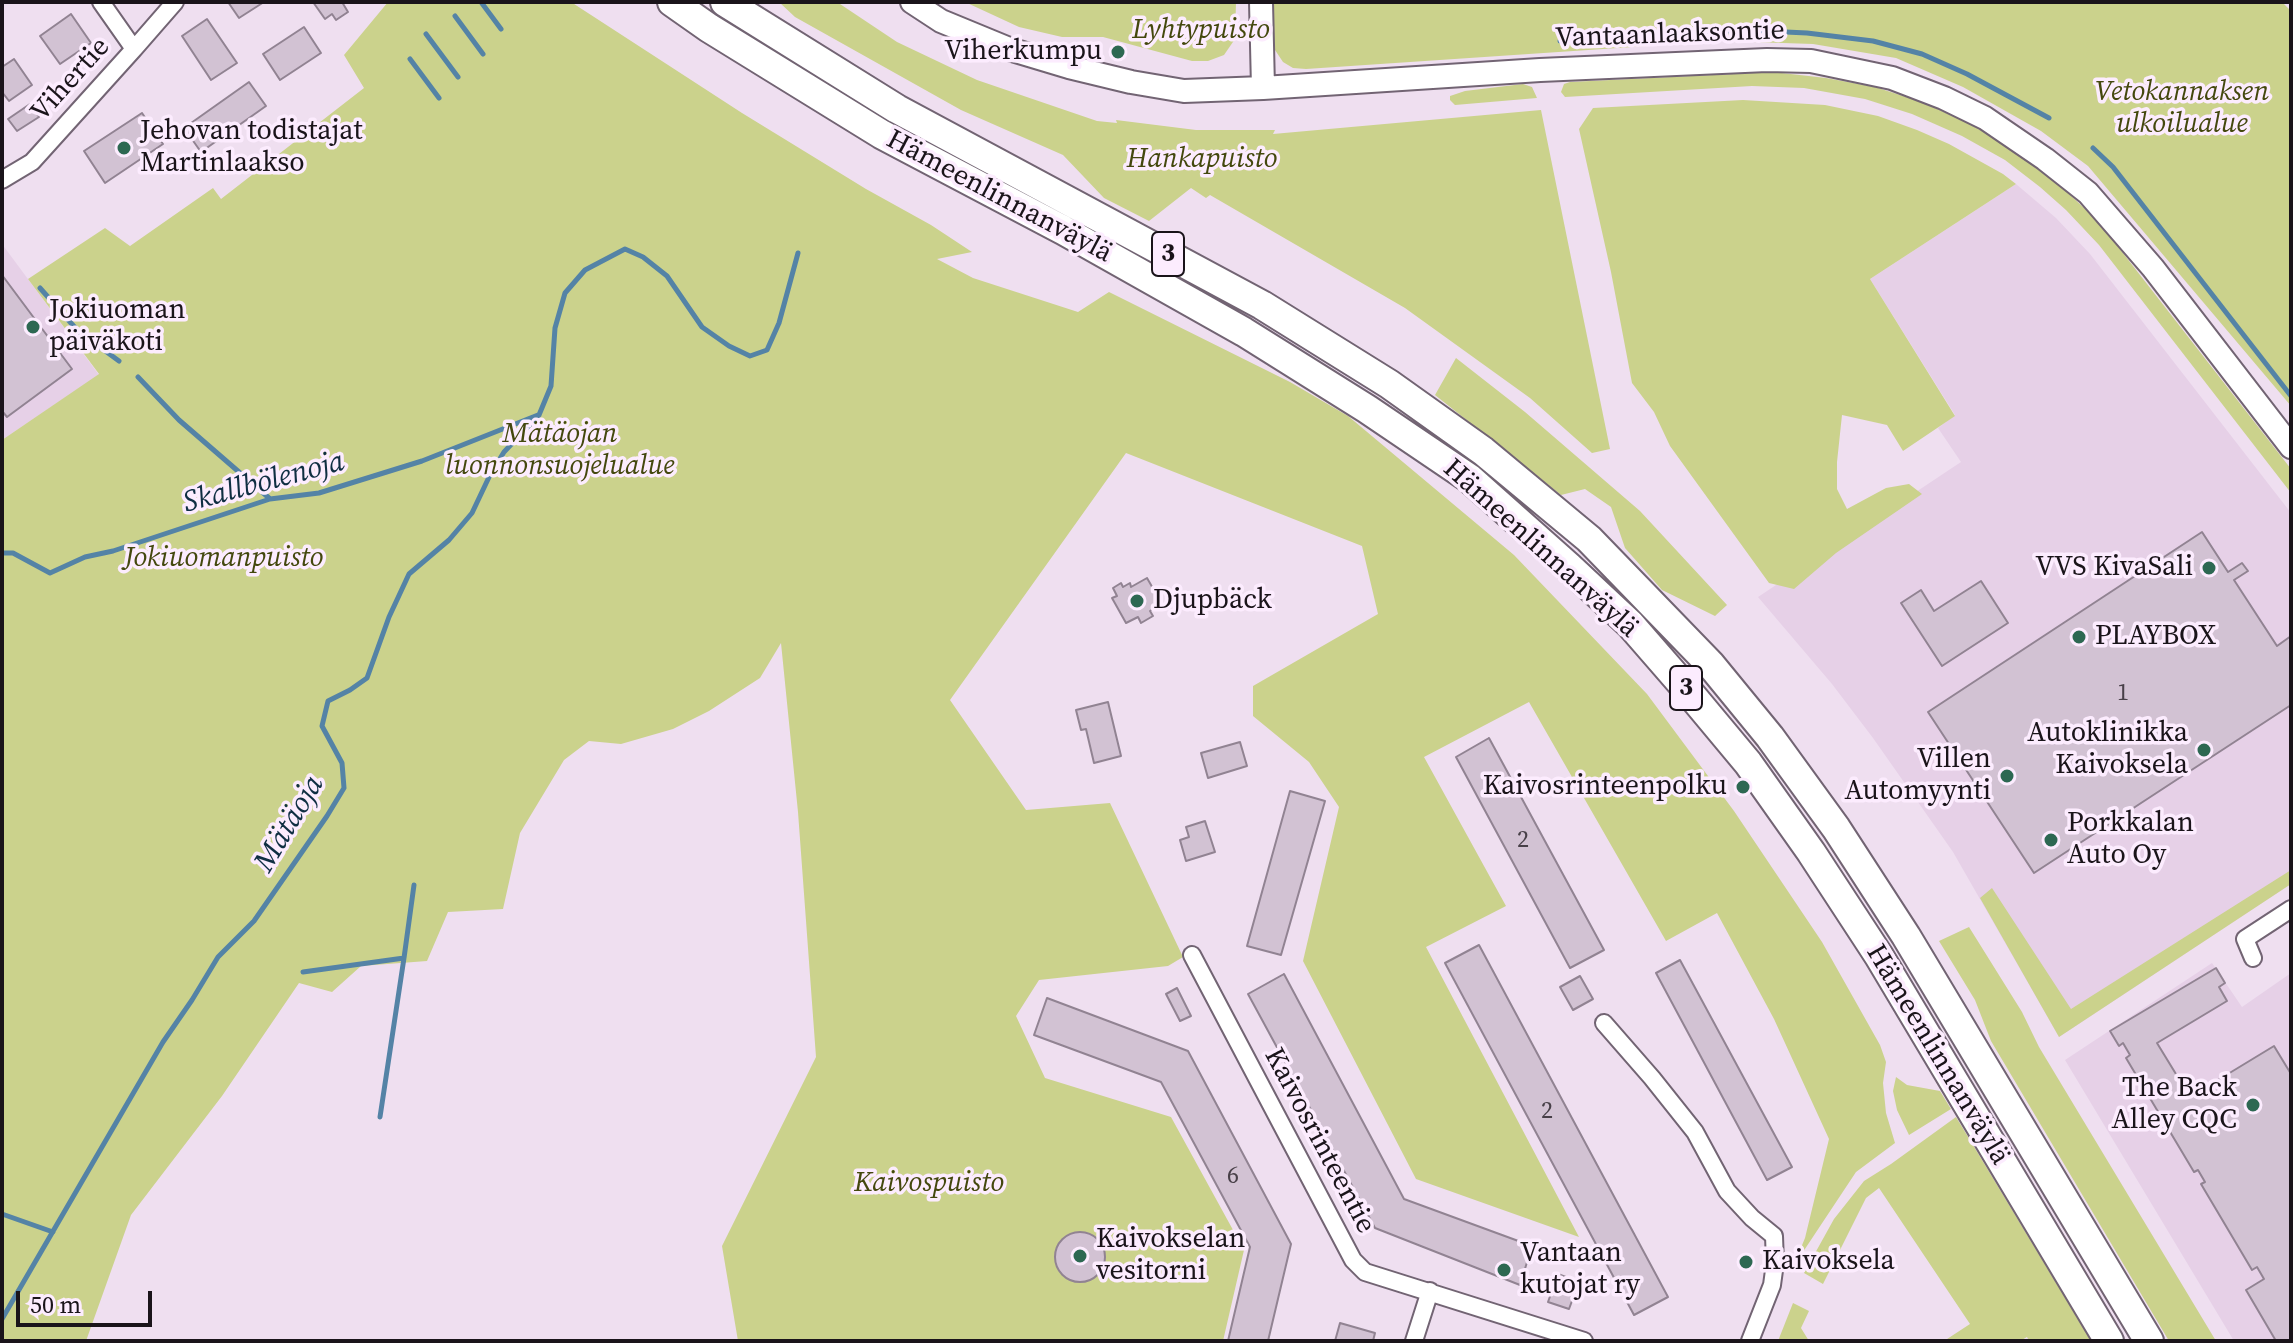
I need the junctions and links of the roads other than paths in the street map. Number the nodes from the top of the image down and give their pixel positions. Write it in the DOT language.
graph roads {
  1 [pos="101,2"];
  2 [pos="175,2"];
  3 [pos="672,2"];
  4 [pos="725,2"];
  5 [pos="912,2"];
  6 [pos="1261,2"];
  7 [pos="134,49"];
  8 [pos="1263,88"];
  9 [pos="2,180"];
  10 [pos="2291,447"];
  11 [pos="2291,909"];
  12 [pos="1192,955"];
  13 [pos="2253,958"];
  14 [pos="1604,1023"];
  15 [pos="1430,1291"];
  16 [pos="1414,1341"];
  17 [pos="1584,1341"];
  18 [pos="1750,1341"];
  19 [pos="2109,1341"];
  20 [pos="2149,1341"];
  1 -- 7 [label="street, Vihertie"];
  2 -- 7 [label="street"];
  3 -- 19 [label="highway, Hämeenlinnanväylä / 3"];
  4 -- 20 [label="highway, Hämeenlinnanväylä / 3"];
  5 -- 8 [label="main road, Vantaanlaaksontie"];
  6 -- 8 [label="main road"];
  7 -- 9 [label="street, Vihertie"];
  8 -- 10 [label="main road, Vantaanlaaksontie"];
  11 -- 13 [label="street"];
  12 -- 15 [label="street, Kaivosrinteentie"];
  14 -- 18 [label="street"];
  15 -- 16 [label="street"];
  15 -- 17 [label="street, Kaivosrinteentie"];
}
